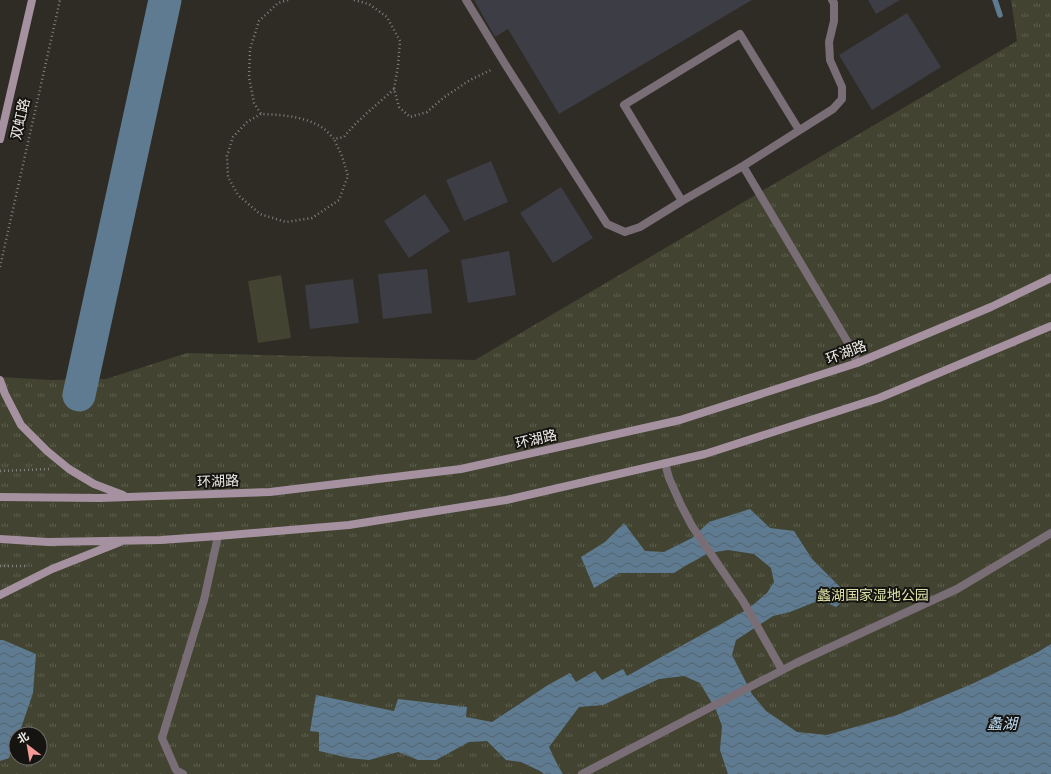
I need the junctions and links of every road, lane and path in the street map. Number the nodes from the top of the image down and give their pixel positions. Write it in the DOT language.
graph roads {
  1 [pos="32,0"];
  2 [pos="60,0"];
  3 [pos="288,0"];
  4 [pos="354,0"];
  5 [pos="466,0"];
  6 [pos="832,0"];
  7 [pos="505,64"];
  8 [pos="394,89"];
  9 [pos="261,114"];
  10 [pos="800,130"];
  11 [pos="0,138"];
  12 [pos="334,139"];
  13 [pos="743,166"];
  14 [pos="682,201"];
  15 [pos="0,267"];
  16 [pos="1051,278"];
  17 [pos="1051,326"];
  18 [pos="857,363"];
  19 [pos="0,380"];
  20 [pos="666,463"];
  21 [pos="69,469"];
  22 [pos="0,471"];
  23 [pos="0,497"];
  24 [pos="127,497"];
  25 [pos="1051,533"];
  26 [pos="218,536"];
  27 [pos="0,539"];
  28 [pos="125,540"];
  29 [pos="0,595"];
  30 [pos="782,670"];
  31 [pos="584,773"];
  32 [pos="182,774"];
  1 -- 11 [label="main road, 双虹路"];
  2 -- 15 [label="path, 双虹路"];
  3 -- 9 [label="path"];
  4 -- 8 [label="path"];
  5 -- 7 [label="lane"];
  6 -- 10 [label="lane"];
  7 -- 8 [label="path"];
  7 -- 14 [label="lane"];
  8 -- 12 [label="path"];
  9 -- 12 [label="path"];
  9 -- 12 [label="path"];
  10 -- 13 [label="lane"];
  10 -- 14 [label="lane"];
  13 -- 14 [label="lane"];
  13 -- 18 [label="lane"];
  16 -- 18 [label="main road, 环湖路"];
  17 -- 20 [label="main road"];
  18 -- 24 [label="main road, 环湖路"];
  19 -- 21 [label="main road"];
  20 -- 26 [label="main road"];
  20 -- 30 [label="lane"];
  21 -- 22 [label="path"];
  21 -- 24 [label="main road"];
  23 -- 24 [label="main road, 环湖路"];
  25 -- 30 [label="lane"];
  26 -- 28 [label="main road"];
  26 -- 32 [label="lane"];
  27 -- 28 [label="main road"];
  28 -- 29 [label="main road"];
  30 -- 31 [label="lane"];
}
